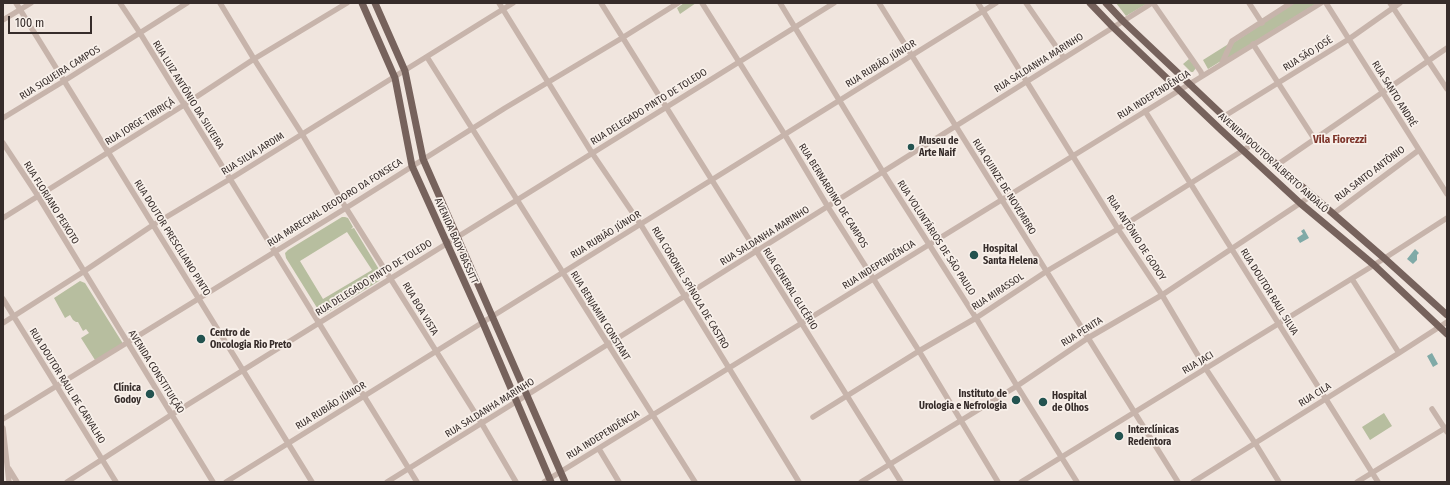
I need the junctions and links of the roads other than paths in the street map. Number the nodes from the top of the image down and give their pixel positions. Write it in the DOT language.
graph roads {
  1 [pos="16,3"];
  2 [pos="31,3"];
  3 [pos="120,3"];
  4 [pos="187,3"];
  5 [pos="220,3"];
  6 [pos="347,3"];
  7 [pos="362,3"];
  8 [pos="375,3"];
  9 [pos="499,3"];
  10 [pos="513,3"];
  11 [pos="601,3"];
  12 [pos="678,3"];
  13 [pos="702,3"];
  14 [pos="780,3"];
  15 [pos="834,3"];
  16 [pos="879,3"];
  17 [pos="978,3"];
  18 [pos="996,3"];
  19 [pos="1026,3"];
  20 [pos="1090,3"];
  21 [pos="1106,3"];
  22 [pos="1152,3"];
  23 [pos="1249,3"];
  24 [pos="1291,3"];
  25 [pos="1321,3"];
  26 [pos="1326,3"];
  27 [pos="1400,3"];
  28 [pos="1392,5"];
  29 [pos="503,9"];
  30 [pos="20,10"];
  31 [pos="983,11"];
  32 [pos="3,20"];
  33 [pos="1123,21"];
  34 [pos="1262,23"];
  35 [pos="796,27"];
  36 [pos="1113,27"];
  37 [pos="140,33"];
  38 [pos="622,38"];
  39 [pos="1349,39"];
  40 [pos="1254,44"];
  41 [pos="1447,48"];
  42 [pos="911,56"];
  43 [pos="427,57"];
  44 [pos="1064,58"];
  45 [pos="254,59"];
  46 [pos="1428,61"];
  47 [pos="738,62"];
  48 [pos="1222,64"];
  49 [pos="405,71"];
  50 [pos="1202,76"];
  51 [pos="395,78"];
  52 [pos="64,81"];
  53 [pos="1027,81"];
  54 [pos="548,82"];
  55 [pos="1278,83"];
  56 [pos="1189,84"];
  57 [pos="1447,89"];
  58 [pos="1179,90"];
  59 [pos="1383,93"];
  60 [pos="839,101"];
  61 [pos="184,105"];
  62 [pos="666,107"];
  63 [pos="1145,111"];
  64 [pos="1223,117"];
  65 [pos="3,118"];
  66 [pos="955,126"];
  67 [pos="472,128"];
  68 [pos="302,134"];
  69 [pos="785,135"];
  70 [pos="1315,140"];
  71 [pos="3,143"];
  72 [pos="1253,144"];
  73 [pos="1243,150"];
  74 [pos="1419,150"];
  75 [pos="108,152"];
  76 [pos="592,153"];
  77 [pos="1073,156"];
  78 [pos="423,159"];
  79 [pos="1277,165"];
  80 [pos="412,166"];
  81 [pos="883,172"];
  82 [pos="230,180"];
  83 [pos="712,180"];
  84 [pos="1190,183"];
  85 [pos="1447,194"];
  86 [pos="38,196"];
  87 [pos="1312,196"];
  88 [pos="517,200"];
  89 [pos="1001,200"];
  90 [pos="1300,203"];
  91 [pos="828,206"];
  92 [pos="346,208"];
  93 [pos="1333,214"];
  94 [pos="3,218"];
  95 [pos="1447,218"];
  96 [pos="153,225"];
  97 [pos="640,225"];
  98 [pos="1118,229"];
  99 [pos="457,237"];
  100 [pos="446,244"];
  101 [pos="930,244"];
  102 [pos="1231,248"];
  103 [pos="274,251"];
  104 [pos="756,251"];
  105 [pos="1384,258"];
  106 [pos="1374,265"];
  107 [pos="1047,271"];
  108 [pos="83,272"];
  109 [pos="563,273"];
  110 [pos="390,278"];
  111 [pos="874,279"];
  112 [pos="1352,279"];
  113 [pos="1162,295"];
  114 [pos="684,297"];
  115 [pos="198,298"];
  116 [pos="3,299"];
  117 [pos="1447,315"];
  118 [pos="13,316"];
  119 [pos="492,317"];
  120 [pos="976,318"];
  121 [pos="1447,322"];
  122 [pos="3,323"];
  123 [pos="319,323"];
  124 [pos="483,323"];
  125 [pos="802,323"];
  126 [pos="1279,324"];
  127 [pos="1440,326"];
  128 [pos="1447,334"];
  129 [pos="1088,338"];
  130 [pos="127,343"];
  131 [pos="608,345"];
  132 [pos="919,351"];
  133 [pos="436,352"];
  134 [pos="1399,353"];
  135 [pos="1206,368"];
  136 [pos="728,369"];
  137 [pos="243,370"];
  138 [pos="57,386"];
  139 [pos="1017,386"];
  140 [pos="527,396"];
  141 [pos="847,396"];
  142 [pos="364,397"];
  143 [pos="1326,399"];
  144 [pos="516,403"];
  145 [pos="1432,409"];
  146 [pos="1135,412"];
  147 [pos="171,415"];
  148 [pos="652,415"];
  149 [pos="813,417"];
  150 [pos="3,419"];
  151 [pos="961,420"];
  152 [pos="482,424"];
  153 [pos="3,428"];
  154 [pos="1446,429"];
  155 [pos="289,444"];
  156 [pos="1255,444"];
  157 [pos="599,449"];
  158 [pos="1061,457"];
  159 [pos="3,459"];
  160 [pos="102,460"];
  161 [pos="890,464"];
  162 [pos="6,465"];
  163 [pos="409,468"];
  164 [pos="560,472"];
  165 [pos="1372,473"];
  166 [pos="548,481"];
  167 [pos="9,482"];
  168 [pos="17,482"];
  169 [pos="67,482"];
  170 [pos="116,482"];
  171 [pos="213,482"];
  172 [pos="226,482"];
  173 [pos="312,482"];
  174 [pos="386,482"];
  175 [pos="417,482"];
  176 [pos="516,482"];
  177 [pos="565,482"];
  178 [pos="619,482"];
  179 [pos="695,482"];
  180 [pos="799,482"];
  181 [pos="861,482"];
  182 [pos="901,482"];
  183 [pos="998,482"];
  184 [pos="1021,482"];
  185 [pos="1077,482"];
  186 [pos="1178,482"];
  187 [pos="1193,482"];
  188 [pos="1279,482"];
  189 [pos="1357,482"];
  190 [pos="1378,482"];
  1 -- 30 [label="street, RUA DOUTOR PRESCILIANO PINTO"];
  2 -- 30 [label="street"];
  3 -- 37 [label="street, RUA LUIZ ANTÔNIO DA SILVEIRA"];
  4 -- 37 [label="street, RUA SIQUEIRA CAMPOS"];
  5 -- 45 [label="street, RUA BOA VISTA"];
  6 -- 45 [label="street, RUA JORGE TIBIRIÇÁ"];
  7 -- 51 [label="main road, AVENIDA BADY BASSITT"];
  8 -- 49 [label="main road, AVENIDA BADY BASSITT"];
  9 -- 29 [label="street, RUA CORONEL SPÍNOLA DE CASTRO"];
  10 -- 29 [label="street, RUA SILVA JARDIM"];
  11 -- 38 [label="street, RUA GENERAL GLICÉRIO"];
  12 -- 38 [label="street, RUA MARECHAL DEODORO DA FONSECA"];
  13 -- 47 [label="street, RUA BERNARDINO DE CAMPOS"];
  14 -- 35 [label="street, RUA VOLUNTÁRIOS DE SÃO PAULO"];
  15 -- 35 [label="street, RUA DELEGADO PINTO DE TOLEDO"];
  16 -- 42 [label="street, RUA QUINZE DE NOVEMBRO"];
  17 -- 31 [label="street, RUA ANTÔNIO DE GODOY"];
  18 -- 31 [label="street, RUA RUBIÃO JÚNIOR"];
  19 -- 44 [label="street"];
  20 -- 36 [label="main road, AVENIDA DOUTOR ALBERTO ANDALÓ"];
  21 -- 33 [label="main road, AVENIDA DOUTOR ALBERTO ANDALÓ"];
  22 -- 33 [label="street, RUA SALDANHA MARINHO"];
  22 -- 50 [label="street"];
  23 -- 34 [label="street"];
  24 -- 34 [label="street"];
  25 -- 40 [label="street, RUA INDEPENDÊNCIA"];
  26 -- 39 [label="street, RUA SANTO ANDRÉ"];
  27 -- 28 [label="street, RUA SÃO JOSÉ"];
  28 -- 39 [label="street, RUA SÃO JOSÉ"];
  28 -- 46 [label="street"];
  29 -- 43 [label="street, RUA SILVA JARDIM"];
  29 -- 54 [label="street, RUA CORONEL SPÍNOLA DE CASTRO"];
  30 -- 32 [label="street"];
  30 -- 52 [label="street, RUA DOUTOR PRESCILIANO PINTO"];
  31 -- 42 [label="street, RUA RUBIÃO JÚNIOR"];
  31 -- 53 [label="street, RUA ANTÔNIO DE GODOY"];
  33 -- 36 [label="street, RUA SALDANHA MARINHO"];
  33 -- 56 [label="main road, AVENIDA DOUTOR ALBERTO ANDALÓ"];
  34 -- 48 [label="street"];
  35 -- 47 [label="street, RUA DELEGADO PINTO DE TOLEDO"];
  35 -- 60 [label="street, RUA VOLUNTÁRIOS DE SÃO PAULO"];
  36 -- 44 [label="street, RUA SALDANHA MARINHO"];
  36 -- 58 [label="main road, AVENIDA DOUTOR ALBERTO ANDALÓ"];
  37 -- 52 [label="street, RUA SIQUEIRA CAMPOS"];
  37 -- 61 [label="street, RUA LUIZ ANTÔNIO DA SILVEIRA"];
  38 -- 54 [label="street, RUA MARECHAL DEODORO DA FONSECA"];
  38 -- 62 [label="street, RUA GENERAL GLICÉRIO"];
  39 -- 55 [label="street, RUA SÃO JOSÉ"];
  39 -- 59 [label="street, RUA SANTO ANDRÉ"];
  40 -- 48 [label="street, RUA INDEPENDÊNCIA"];
  40 -- 55 [label="street"];
  41 -- 46 [label="street"];
  42 -- 60 [label="street, RUA RUBIÃO JÚNIOR"];
  42 -- 66 [label="street, RUA QUINZE DE NOVEMBRO"];
  43 -- 49 [label="street, RUA SILVA JARDIM"];
  43 -- 67 [label="street, RUA BENJAMIN CONSTANT"];
  44 -- 53 [label="street, RUA SALDANHA MARINHO"];
  45 -- 61 [label="street, RUA JORGE TIBIRIÇÁ"];
  45 -- 68 [label="street, RUA BOA VISTA"];
  46 -- 57 [label="street"];
  46 -- 59 [label="street"];
  47 -- 62 [label="street, RUA DELEGADO PINTO DE TOLEDO"];
  47 -- 69 [label="street, RUA BERNARDINO DE CAMPOS"];
  48 -- 50 [label="street, RUA INDEPENDÊNCIA"];
  49 -- 51 [label="street, RUA SILVA JARDIM"];
  49 -- 78 [label="main road, AVENIDA BADY BASSITT"];
  50 -- 56 [label="street, RUA INDEPENDÊNCIA"];
  51 -- 68 [label="street, RUA SILVA JARDIM"];
  51 -- 80 [label="main road, AVENIDA BADY BASSITT"];
  52 -- 65 [label="street, RUA SIQUEIRA CAMPOS"];
  52 -- 75 [label="street, RUA DOUTOR PRESCILIANO PINTO"];
  53 -- 66 [label="street, RUA SALDANHA MARINHO"];
  53 -- 77 [label="street, RUA ANTÔNIO DE GODOY"];
  54 -- 67 [label="street, RUA MARECHAL DEODORO DA FONSECA"];
  54 -- 76 [label="street, RUA CORONEL SPÍNOLA DE CASTRO"];
  55 -- 64 [label="street, RUA SÃO JOSÉ"];
  55 -- 70 [label="street"];
  56 -- 58 [label="street, RUA INDEPENDÊNCIA"];
  56 -- 64 [label="main road, AVENIDA DOUTOR ALBERTO ANDALÓ"];
  58 -- 63 [label="street, RUA INDEPENDÊNCIA"];
  58 -- 73 [label="main road, AVENIDA DOUTOR ALBERTO ANDALÓ"];
  59 -- 70 [label="street"];
  59 -- 74 [label="street, RUA SANTO ANDRÉ"];
  60 -- 69 [label="street, RUA RUBIÃO JÚNIOR"];
  60 -- 81 [label="street, RUA VOLUNTÁRIOS DE SÃO PAULO"];
  61 -- 75 [label="street, RUA JORGE TIBIRIÇÁ"];
  61 -- 82 [label="street, RUA LUIZ ANTÔNIO DA SILVEIRA"];
  62 -- 76 [label="street, RUA DELEGADO PINTO DE TOLEDO"];
  62 -- 83 [label="street, RUA GENERAL GLICÉRIO"];
  63 -- 77 [label="street, RUA INDEPENDÊNCIA"];
  63 -- 84 [label="street, RUA DOUTOR RAUL SILVA"];
  64 -- 72 [label="main road, AVENIDA DOUTOR ALBERTO ANDALÓ"];
  66 -- 81 [label="street, RUA SALDANHA MARINHO"];
  66 -- 89 [label="street, RUA QUINZE DE NOVEMBRO"];
  67 -- 78 [label="street, RUA MARECHAL DEODORO DA FONSECA"];
  67 -- 88 [label="street, RUA BENJAMIN CONSTANT"];
  68 -- 82 [label="street, RUA SILVA JARDIM"];
  68 -- 92 [label="street, RUA BOA VISTA"];
  69 -- 83 [label="street, RUA RUBIÃO JÚNIOR"];
  69 -- 91 [label="street, RUA BERNARDINO DE CAMPOS"];
  70 -- 79 [label="street"];
  71 -- 86 [label="street, RUA FLORIANO PEIXOTO"];
  72 -- 73 [label="street, RUA MIRASSOL"];
  72 -- 79 [label="main road, AVENIDA DOUTOR ALBERTO ANDALÓ"];
  73 -- 84 [label="street, RUA MIRASSOL"];
  73 -- 90 [label="main road, AVENIDA DOUTOR ALBERTO ANDALÓ"];
  74 -- 85 [label="street, RUA SANTO ANDRÉ"];
  74 -- 93 [label="street, RUA SANTO ANTÔNIO"];
  75 -- 86 [label="street, RUA JORGE TIBIRIÇÁ"];
  75 -- 96 [label="street, RUA DOUTOR PRESCILIANO PINTO"];
  76 -- 88 [label="street, RUA DELEGADO PINTO DE TOLEDO"];
  76 -- 97 [label="street, RUA CORONEL SPÍNOLA DE CASTRO"];
  77 -- 89 [label="street, RUA INDEPENDÊNCIA"];
  77 -- 98 [label="street, RUA ANTÔNIO DE GODOY"];
  78 -- 80 [label="street, RUA MARECHAL DEODORO DA FONSECA"];
  78 -- 99 [label="main road, AVENIDA BADY BASSITT"];
  79 -- 87 [label="main road, AVENIDA DOUTOR ALBERTO ANDALÓ"];
  80 -- 92 [label="street, RUA MARECHAL DEODORO DA FONSECA"];
  80 -- 100 [label="main road, AVENIDA BADY BASSITT"];
  81 -- 91 [label="street, RUA SALDANHA MARINHO"];
  81 -- 101 [label="street, RUA VOLUNTÁRIOS DE SÃO PAULO"];
  82 -- 96 [label="street, RUA SILVA JARDIM"];
  82 -- 103 [label="street, RUA LUIZ ANTÔNIO DA SILVEIRA"];
  83 -- 97 [label="street, RUA RUBIÃO JÚNIOR"];
  83 -- 104 [label="street, RUA GENERAL GLICÉRIO"];
  84 -- 98 [label="street, RUA MIRASSOL"];
  84 -- 102 [label="street, RUA DOUTOR RAUL SILVA"];
  86 -- 94 [label="street, RUA JORGE TIBIRIÇÁ"];
  86 -- 108 [label="street, RUA FLORIANO PEIXOTO"];
  87 -- 90 [label="street, RUA PENITA"];
  87 -- 93 [label="main road, AVENIDA DOUTOR ALBERTO ANDALÓ"];
  88 -- 99 [label="street, RUA DELEGADO PINTO DE TOLEDO"];
  88 -- 109 [label="street, RUA BENJAMIN CONSTANT"];
  89 -- 101 [label="street, RUA INDEPENDÊNCIA"];
  89 -- 107 [label="street, RUA QUINZE DE NOVEMBRO"];
  90 -- 102 [label="street, RUA PENITA"];
  90 -- 106 [label="main road, AVENIDA DOUTOR ALBERTO ANDALÓ"];
  91 -- 104 [label="street, RUA SALDANHA MARINHO"];
  91 -- 111 [label="street, RUA BERNARDINO DE CAMPOS"];
  92 -- 103 [label="street, RUA MARECHAL DEODORO DA FONSECA"];
  92 -- 110 [label="street, RUA BOA VISTA"];
  93 -- 105 [label="main road, AVENIDA DOUTOR ALBERTO ANDALÓ"];
  95 -- 105 [label="street, RUA JACI"];
  96 -- 108 [label="street, RUA SILVA JARDIM"];
  96 -- 115 [label="street, RUA DOUTOR PRESCILIANO PINTO"];
  97 -- 109 [label="street, RUA RUBIÃO JÚNIOR"];
  97 -- 114 [label="street, RUA CORONEL SPÍNOLA DE CASTRO"];
  98 -- 107 [label="street, RUA MIRASSOL"];
  98 -- 113 [label="street, RUA ANTÔNIO DE GODOY"];
  99 -- 100 [label="street, RUA DELEGADO PINTO DE TOLEDO"];
  99 -- 119 [label="main road, AVENIDA BADY BASSITT"];
  100 -- 110 [label="street, RUA DELEGADO PINTO DE TOLEDO"];
  100 -- 124 [label="main road, AVENIDA BADY BASSITT"];
  101 -- 111 [label="street, RUA INDEPENDÊNCIA"];
  101 -- 120 [label="street, RUA VOLUNTÁRIOS DE SÃO PAULO"];
  102 -- 113 [label="street, RUA PENITA"];
  102 -- 126 [label="street, RUA DOUTOR RAUL SILVA"];
  103 -- 115 [label="street, RUA MARECHAL DEODORO DA FONSECA"];
  103 -- 123 [label="street, RUA LUIZ ANTÔNIO DA SILVEIRA"];
  104 -- 114 [label="street, RUA SALDANHA MARINHO"];
  104 -- 125 [label="street, RUA GENERAL GLICÉRIO"];
  105 -- 106 [label="street, RUA JACI"];
  105 -- 117 [label="main road, AVENIDA DOUTOR ALBERTO ANDALÓ"];
  106 -- 112 [label="street, RUA JACI"];
  106 -- 127 [label="main road, AVENIDA DOUTOR ALBERTO ANDALÓ"];
  107 -- 120 [label="street, RUA MIRASSOL"];
  107 -- 129 [label="street, RUA QUINZE DE NOVEMBRO"];
  108 -- 118 [label="street, RUA SILVA JARDIM"];
  108 -- 130 [label="street, AVENIDA CONSTITUIÇÃO"];
  109 -- 119 [label="street, RUA RUBIÃO JÚNIOR"];
  109 -- 131 [label="street, RUA BENJAMIN CONSTANT"];
  110 -- 123 [label="street, RUA DELEGADO PINTO DE TOLEDO"];
  110 -- 133 [label="street, RUA BOA VISTA"];
  111 -- 125 [label="street, RUA INDEPENDÊNCIA"];
  111 -- 132 [label="street, RUA BERNARDINO DE CAMPOS"];
  112 -- 126 [label="street, RUA JACI"];
  112 -- 134 [label="street"];
  113 -- 129 [label="street, RUA PENITA"];
  113 -- 135 [label="street, RUA ANTÔNIO DE GODOY"];
  114 -- 131 [label="street, RUA SALDANHA MARINHO"];
  114 -- 136 [label="street, RUA CORONEL SPÍNOLA DE CASTRO"];
  115 -- 130 [label="street, RUA MARECHAL DEODORO DA FONSECA"];
  115 -- 137 [label="street, RUA DOUTOR PRESCILIANO PINTO"];
  116 -- 118 [label="street, RUA DOUTOR RAUL DE CARVALHO"];
  118 -- 122 [label="street, RUA SILVA JARDIM"];
  118 -- 138 [label="street, RUA DOUTOR RAUL DE CARVALHO"];
  119 -- 124 [label="street, RUA RUBIÃO JÚNIOR"];
  119 -- 140 [label="main road, AVENIDA BADY BASSITT"];
  120 -- 132 [label="street, RUA MIRASSOL"];
  120 -- 139 [label="street, RUA VOLUNTÁRIOS DE SÃO PAULO"];
  121 -- 127 [label="street, RUA CILA"];
  123 -- 137 [label="street, RUA DELEGADO PINTO DE TOLEDO"];
  123 -- 142 [label="street, RUA LUIZ ANTÔNIO DA SILVEIRA"];
  124 -- 133 [label="street, RUA RUBIÃO JÚNIOR"];
  124 -- 144 [label="main road, AVENIDA BADY BASSITT"];
  125 -- 136 [label="street, RUA INDEPENDÊNCIA"];
  125 -- 141 [label="street, RUA GENERAL GLICÉRIO"];
  126 -- 135 [label="street, RUA JACI"];
  126 -- 143 [label="street, RUA DOUTOR RAUL SILVA"];
  127 -- 128 [label="main road, AVENIDA DOUTOR ALBERTO ANDALÓ"];
  127 -- 134 [label="street, RUA CILA"];
  129 -- 139 [label="street, RUA PENITA"];
  129 -- 146 [label="street, RUA QUINZE DE NOVEMBRO"];
  130 -- 138 [label="street, RUA MARECHAL DEODORO DA FONSECA"];
  130 -- 147 [label="street, AVENIDA CONSTITUIÇÃO"];
  131 -- 140 [label="street, RUA SALDANHA MARINHO"];
  131 -- 148 [label="street, RUA BENJAMIN CONSTANT"];
  132 -- 141 [label="street, RUA MIRASSOL"];
  132 -- 151 [label="street, RUA BERNARDINO DE CAMPOS"];
  133 -- 142 [label="street, RUA RUBIÃO JÚNIOR"];
  133 -- 152 [label="street, RUA BOA VISTA"];
  134 -- 143 [label="street, RUA CILA"];
  135 -- 146 [label="street, RUA JACI"];
  135 -- 156 [label="street, RUA ANTÔNIO DE GODOY"];
  136 -- 148 [label="street, RUA INDEPENDÊNCIA"];
  136 -- 180 [label="street, RUA CORONEL SPÍNOLA DE CASTRO"];
  137 -- 147 [label="street, RUA DELEGADO PINTO DE TOLEDO"];
  137 -- 155 [label="street, RUA DOUTOR PRESCILIANO PINTO"];
  138 -- 150 [label="street, RUA MARECHAL DEODORO DA FONSECA"];
  138 -- 160 [label="street, RUA DOUTOR RAUL DE CARVALHO"];
  139 -- 151 [label="street, RUA PENITA"];
  139 -- 158 [label="street, RUA VOLUNTÁRIOS DE SÃO PAULO"];
  140 -- 144 [label="street, RUA SALDANHA MARINHO"];
  140 -- 164 [label="main road, AVENIDA BADY BASSITT"];
  141 -- 149 [label="street, RUA MIRASSOL"];
  141 -- 161 [label="street, RUA GENERAL GLICÉRIO"];
  142 -- 155 [label="street, RUA RUBIÃO JÚNIOR"];
  142 -- 163 [label="street, RUA LUIZ ANTÔNIO DA SILVEIRA"];
  143 -- 156 [label="street, RUA CILA"];
  143 -- 165 [label="street, RUA DOUTOR RAUL SILVA"];
  144 -- 152 [label="street, RUA SALDANHA MARINHO"];
  144 -- 166 [label="main road, AVENIDA BADY BASSITT"];
  145 -- 154 [label="street"];
  146 -- 158 [label="street, RUA JACI"];
  146 -- 186 [label="street, RUA QUINZE DE NOVEMBRO"];
  147 -- 160 [label="street, RUA DELEGADO PINTO DE TOLEDO"];
  147 -- 171 [label="street, AVENIDA CONSTITUIÇÃO"];
  148 -- 157 [label="street, RUA INDEPENDÊNCIA"];
  148 -- 179 [label="street, RUA BENJAMIN CONSTANT"];
  151 -- 161 [label="street, RUA PENITA"];
  151 -- 183 [label="street, RUA BERNARDINO DE CAMPOS"];
  152 -- 163 [label="street, RUA SALDANHA MARINHO"];
  152 -- 176 [label="street, RUA BOA VISTA"];
  153 -- 162 [label="street"];
  154 -- 165 [label="street"];
  155 -- 172 [label="street, RUA RUBIÃO JÚNIOR"];
  155 -- 173 [label="street, RUA DOUTOR PRESCILIANO PINTO"];
  156 -- 187 [label="street, RUA CILA"];
  156 -- 188 [label="street, RUA ANTÔNIO DE GODOY"];
  157 -- 164 [label="street, RUA INDEPENDÊNCIA"];
  157 -- 178 [label="street"];
  158 -- 184 [label="street, RUA JACI"];
  158 -- 185 [label="street, RUA VOLUNTÁRIOS DE SÃO PAULO"];
  159 -- 162 [label="street"];
  160 -- 169 [label="street, RUA DELEGADO PINTO DE TOLEDO"];
  160 -- 170 [label="street, RUA DOUTOR RAUL DE CARVALHO"];
  161 -- 181 [label="street, RUA PENITA"];
  161 -- 182 [label="street, RUA GENERAL GLICÉRIO"];
  162 -- 167 [label="street"];
  162 -- 168 [label="street"];
  163 -- 174 [label="street, RUA SALDANHA MARINHO"];
  163 -- 175 [label="street, RUA LUIZ ANTÔNIO DA SILVEIRA"];
  164 -- 166 [label="street, RUA INDEPENDÊNCIA"];
  164 -- 177 [label="main road, AVENIDA BADY BASSITT"];
  165 -- 189 [label="street"];
  165 -- 190 [label="street, RUA DOUTOR RAUL SILVA"];
}
